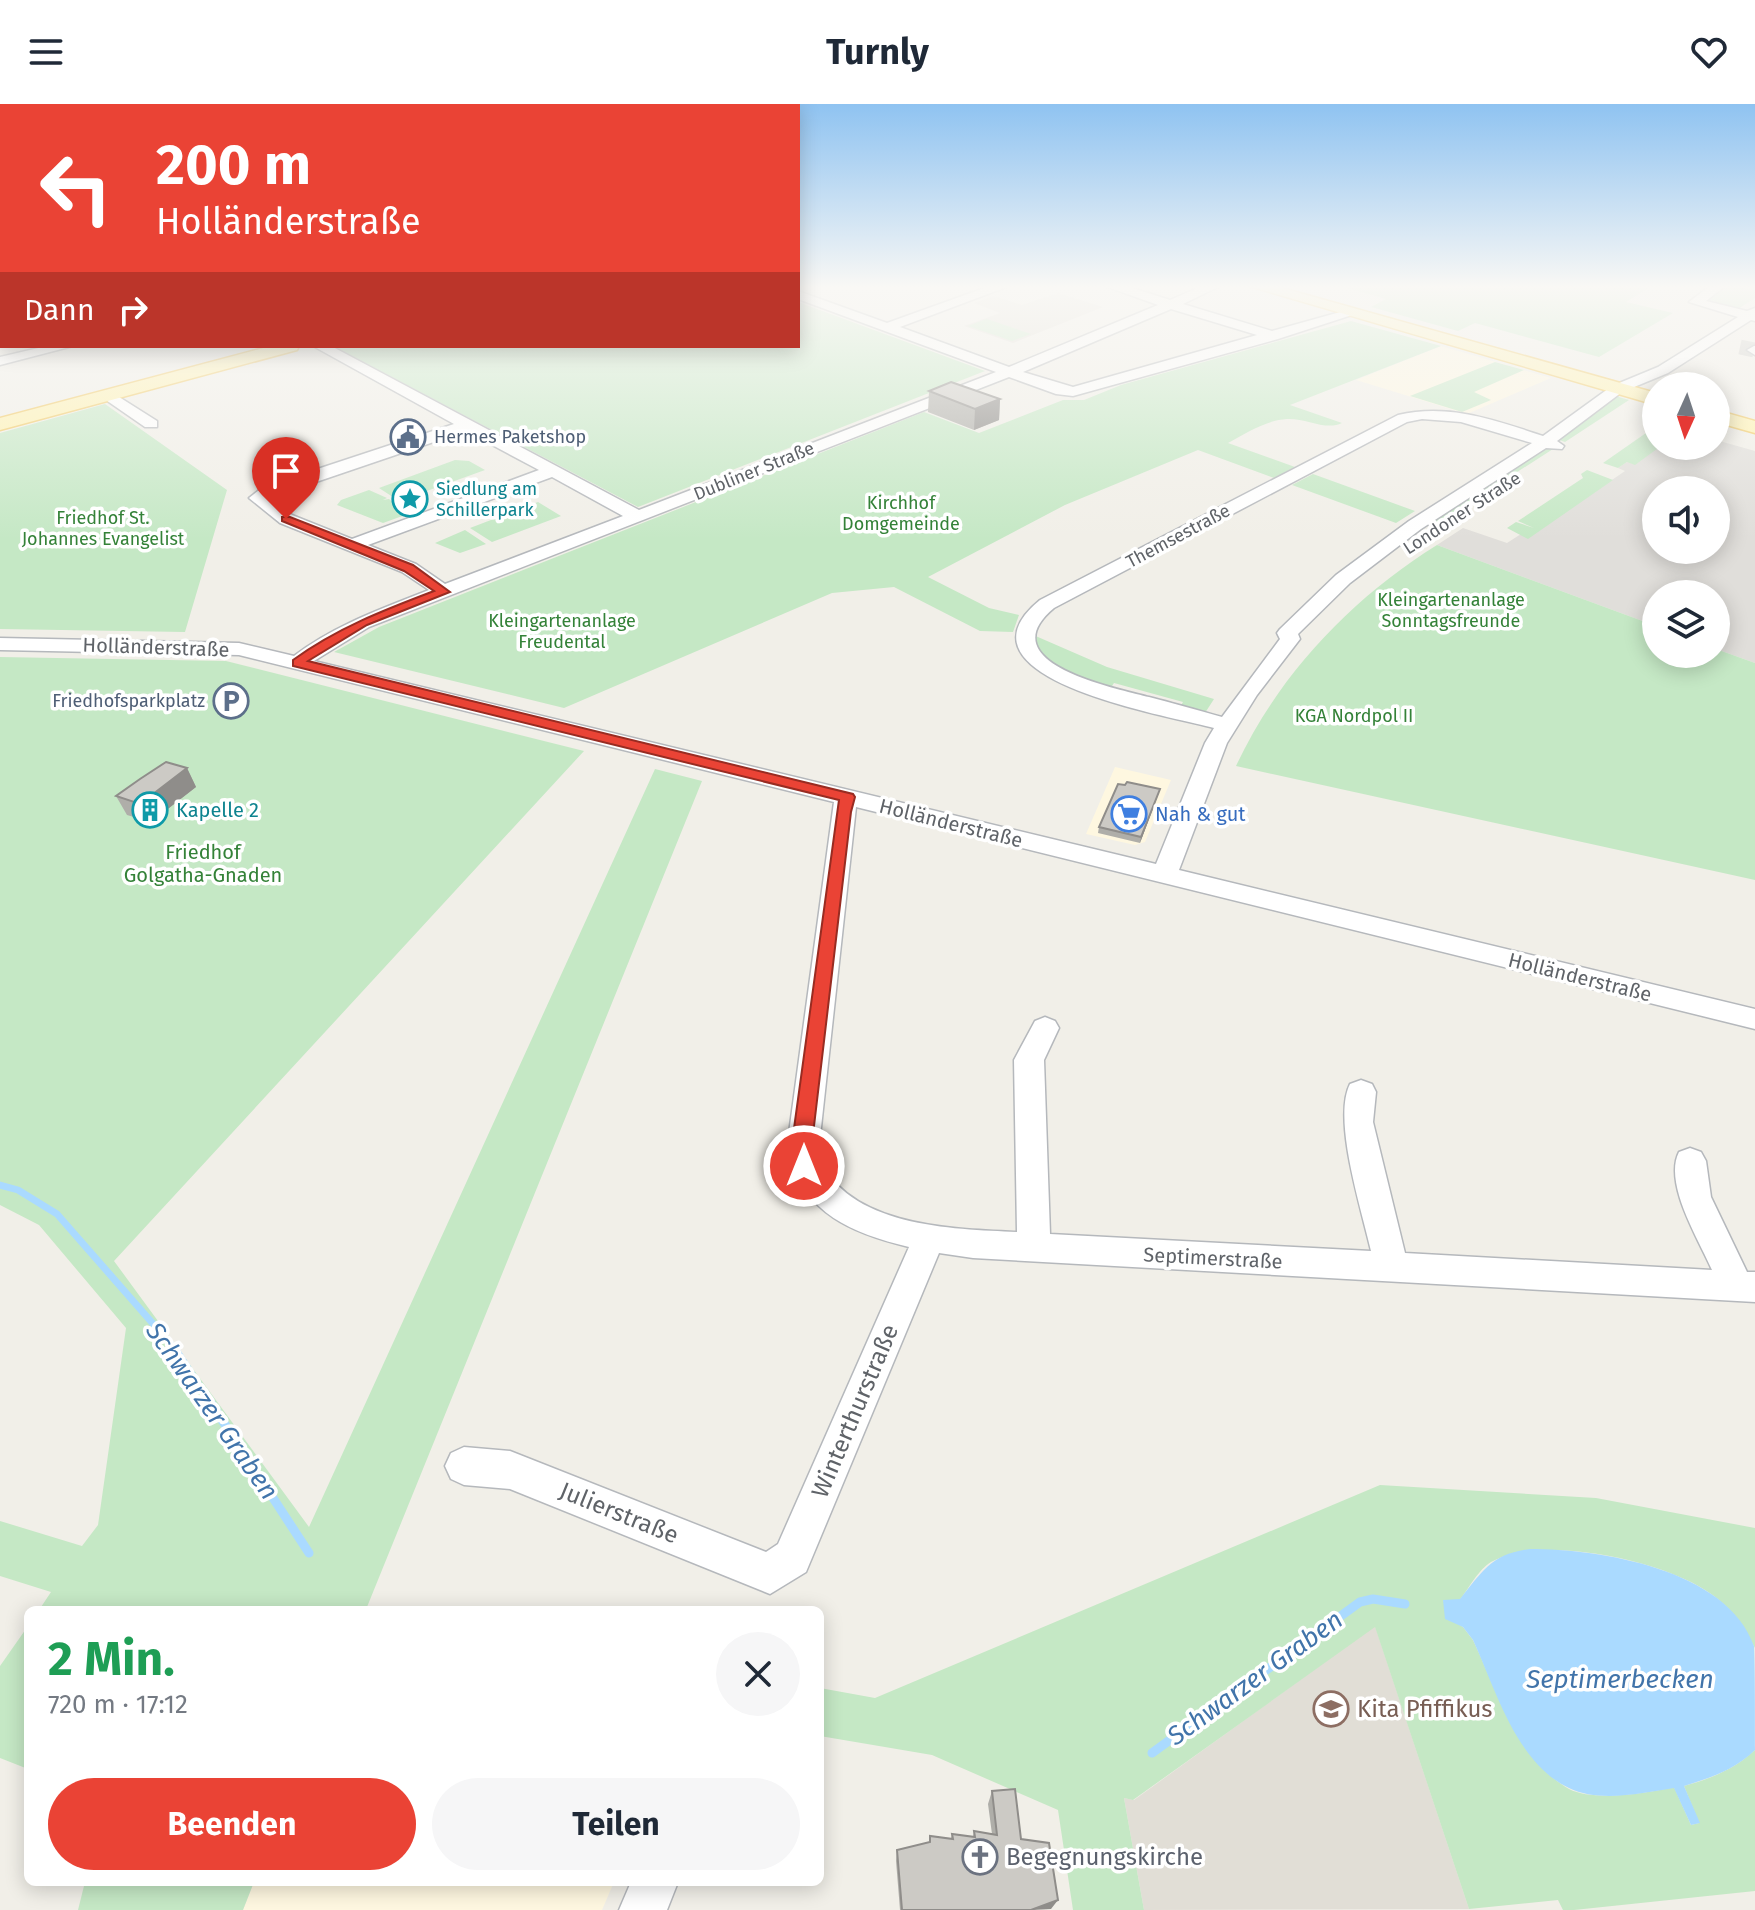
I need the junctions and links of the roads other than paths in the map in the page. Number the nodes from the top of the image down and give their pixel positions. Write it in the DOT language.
graph roads {
  1 [pos="200,370"];
  2 [pos="370,370"];
  3 [pos="1151,370"];
  4 [pos="1560,370"];
  5 [pos="1563,370"];
  6 [pos="1663,370"];
  7 [pos="1006,371"];
  8 [pos="1621,387"];
  9 [pos="1642,393"];
  10 [pos="108,395"];
  11 [pos="1642,399"];
  12 [pos="1730,418"];
  13 [pos="0,424"];
  14 [pos="151,424"];
  15 [pos="1755,424"];
  16 [pos="467,425"];
  17 [pos="1552,445"];
  18 [pos="553,471"];
  19 [pos="639,517"];
  20 [pos="352,545"];
  21 [pos="444,592"];
  22 [pos="0,644"];
  23 [pos="298,663"];
  24 [pos="1227,725"];
  25 [pos="847,797"];
  26 [pos="1164,875"];
  27 [pos="1755,1019"];
  28 [pos="1045,1028"];
  29 [pos="1361,1092"];
  30 [pos="1690,1161"];
  31 [pos="929,1239"];
  32 [pos="1034,1248"];
  33 [pos="1392,1269"];
  34 [pos="1746,1287"];
  35 [pos="464,1466"];
  36 [pos="770,1574"];
  37 [pos="653,1886"];
  38 [pos="643,1910"];
  1 -- 10 [label="main road"];
  2 -- 16 [label="street"];
  3 -- 7 [label="street"];
  4 -- 8 [label="main road"];
  5 -- 8 [label="main road"];
  6 -- 8 [label="street, Londoner Straße"];
  7 -- 19 [label="street, Dubliner Straße"];
  8 -- 9 [label="main road"];
  8 -- 17 [label="street, Londoner Straße"];
  10 -- 13 [label="main road"];
  10 -- 14 [label="street"];
  11 -- 17 [label="street, Londoner Straße"];
  12 -- 15 [label="main road"];
  16 -- 18 [label="street"];
  16 -- 20 [label="street"];
  17 -- 24 [label="street, Londoner Straße"];
  17 -- 24 [label="street, Themsestraße"];
  18 -- 19 [label="street"];
  18 -- 20 [label="street"];
  19 -- 21 [label="street, Dubliner Straße"];
  20 -- 21 [label="street"];
  21 -- 23 [label="street, Dubliner Straße"];
  22 -- 23 [label="street, Holländerstraße"];
  23 -- 25 [label="street, Holländerstraße"];
  24 -- 26 [label="street, Londoner Straße"];
  25 -- 26 [label="street, Holländerstraße"];
  25 -- 31 [label="street, Septimerstraße"];
  26 -- 27 [label="street, Holländerstraße"];
  28 -- 32 [label="street"];
  29 -- 33 [label="street"];
  30 -- 34 [label="street, Septimerstraße"];
  31 -- 32 [label="street, Septimerstraße"];
  31 -- 36 [label="street, Winterthurstraße"];
  32 -- 33 [label="street, Septimerstraße"];
  33 -- 34 [label="street, Septimerstraße"];
  35 -- 36 [label="street, Julierstraße"];
  37 -- 38 [label="street"];
}
